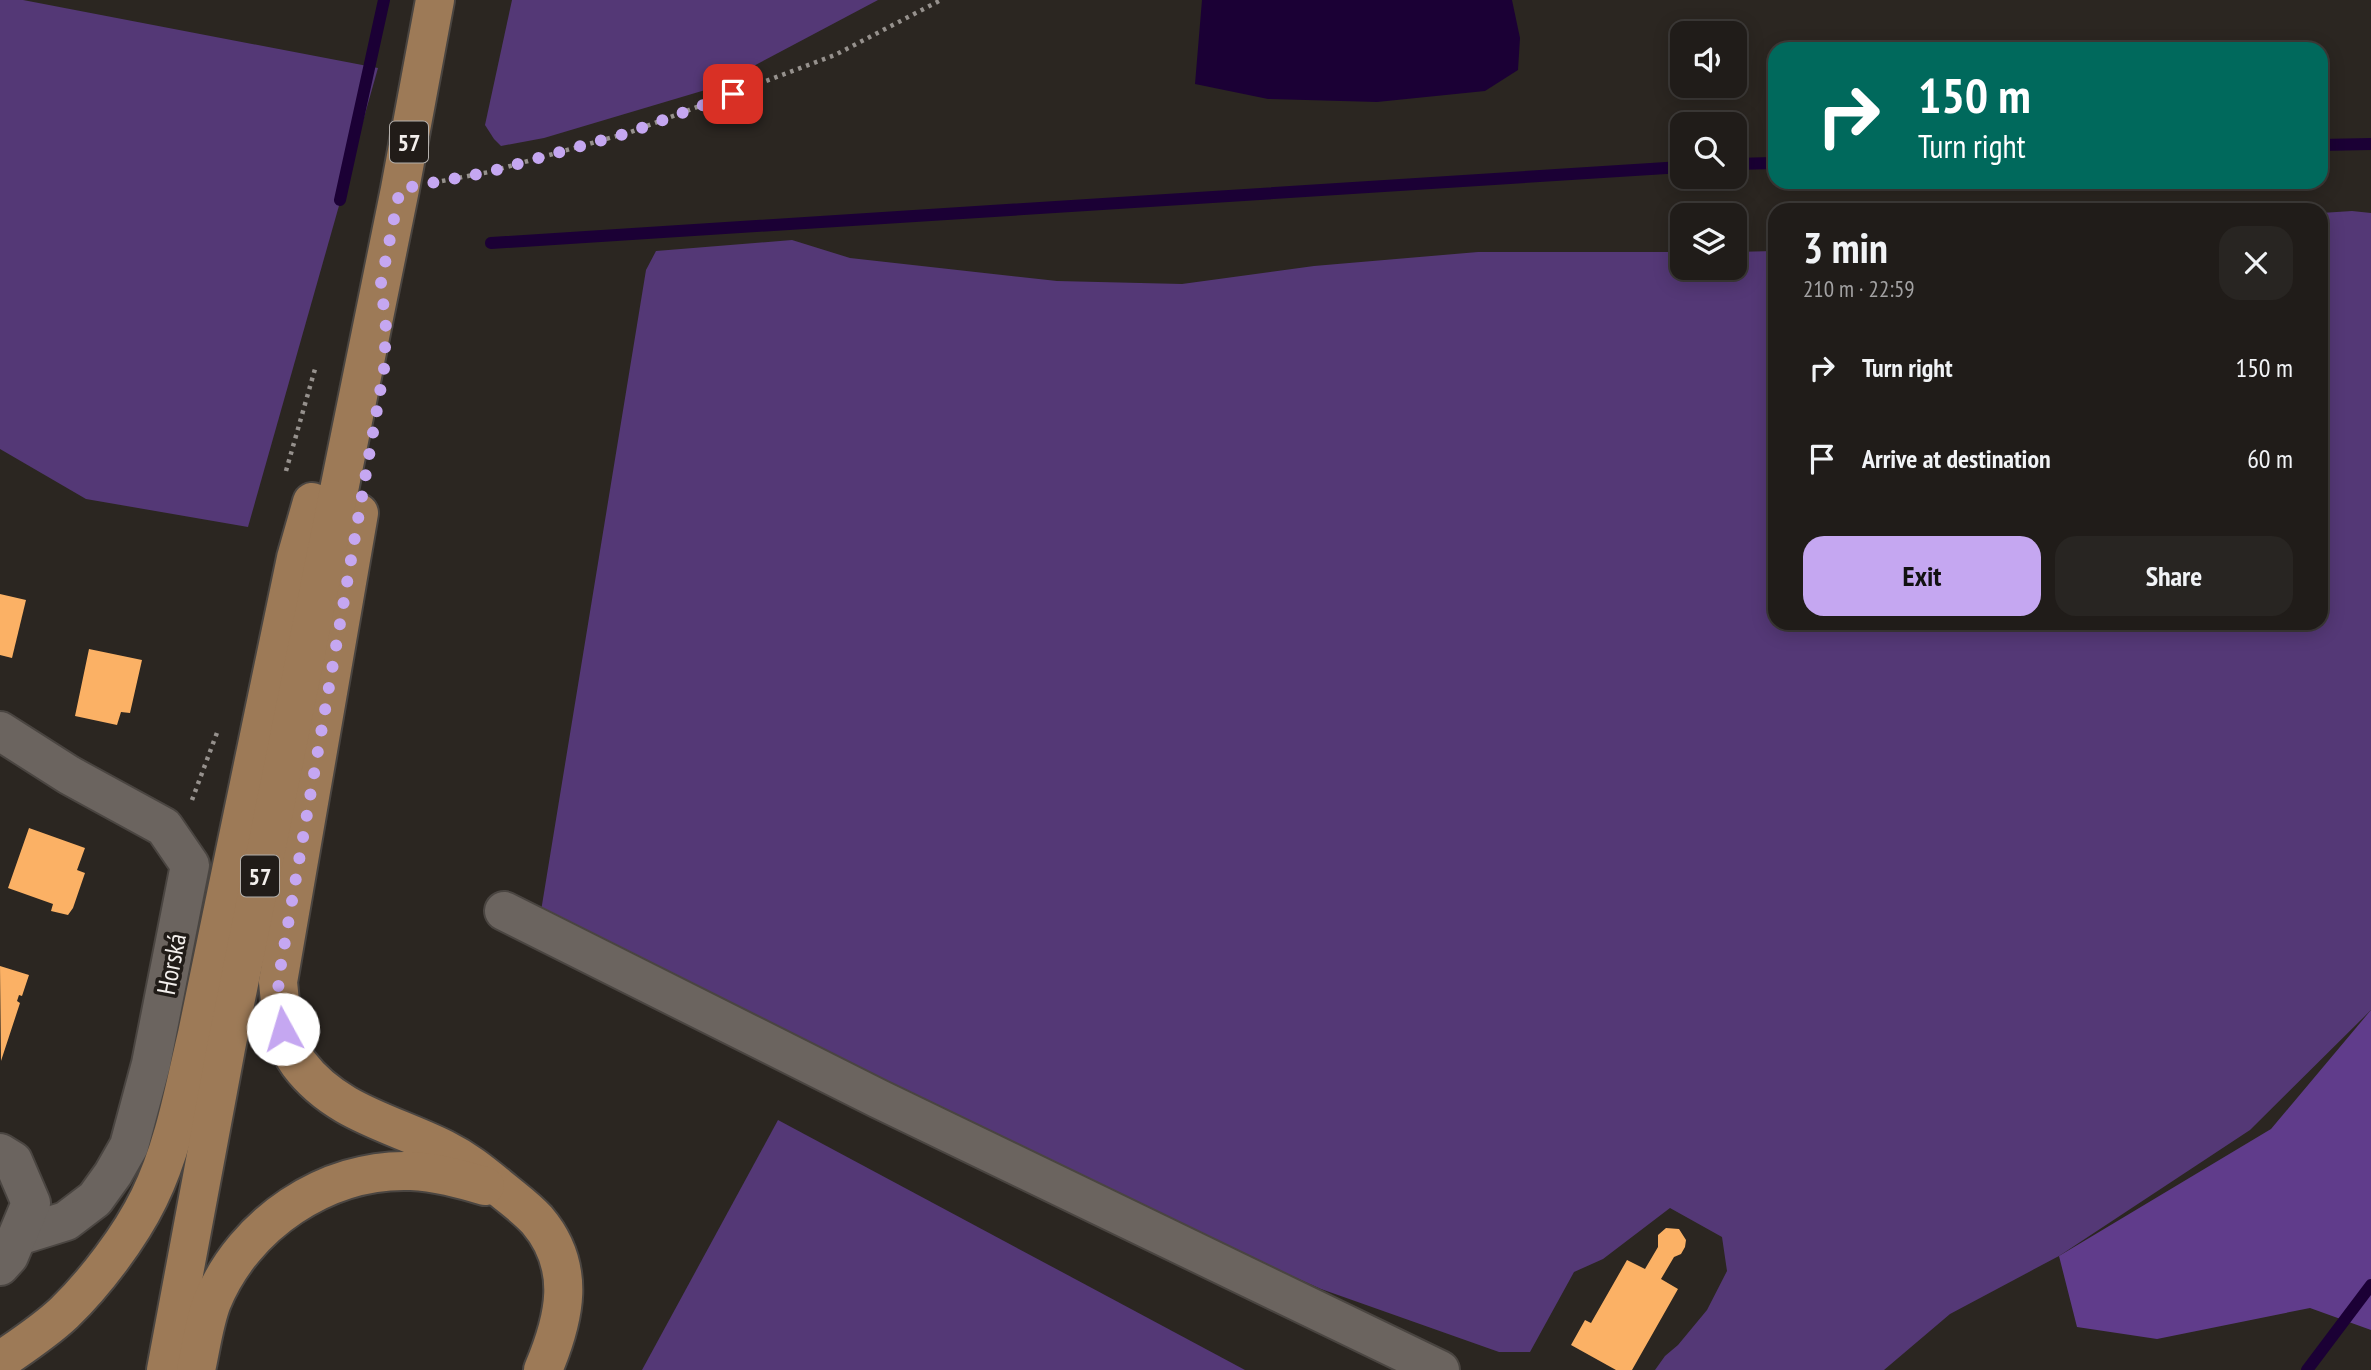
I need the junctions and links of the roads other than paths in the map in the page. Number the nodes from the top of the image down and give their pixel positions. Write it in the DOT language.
graph roads {
  1 [pos="435,0"];
  2 [pos="381,283"];
  3 [pos="359,383"];
  4 [pos="0,731"];
  5 [pos="504,911"];
  6 [pos="0,1153"];
  7 [pos="504,1191"];
  8 [pos="9,1251"];
  9 [pos="0,1361"];
  10 [pos="166,1370"];
  11 [pos="195,1370"];
  12 [pos="543,1370"];
  13 [pos="1440,1370"];
  1 -- 2 [label="main road, 57"];
  2 -- 3 [label="main road, 57"];
  2 -- 7 [label="main road"];
  3 -- 9 [label="main road"];
  3 -- 10 [label="main road, 57"];
  4 -- 8 [label="street, Horská"];
  5 -- 13 [label="street"];
  6 -- 8 [label="street, Horská"];
  7 -- 11 [label="main road"];
  7 -- 12 [label="main road"];
}
